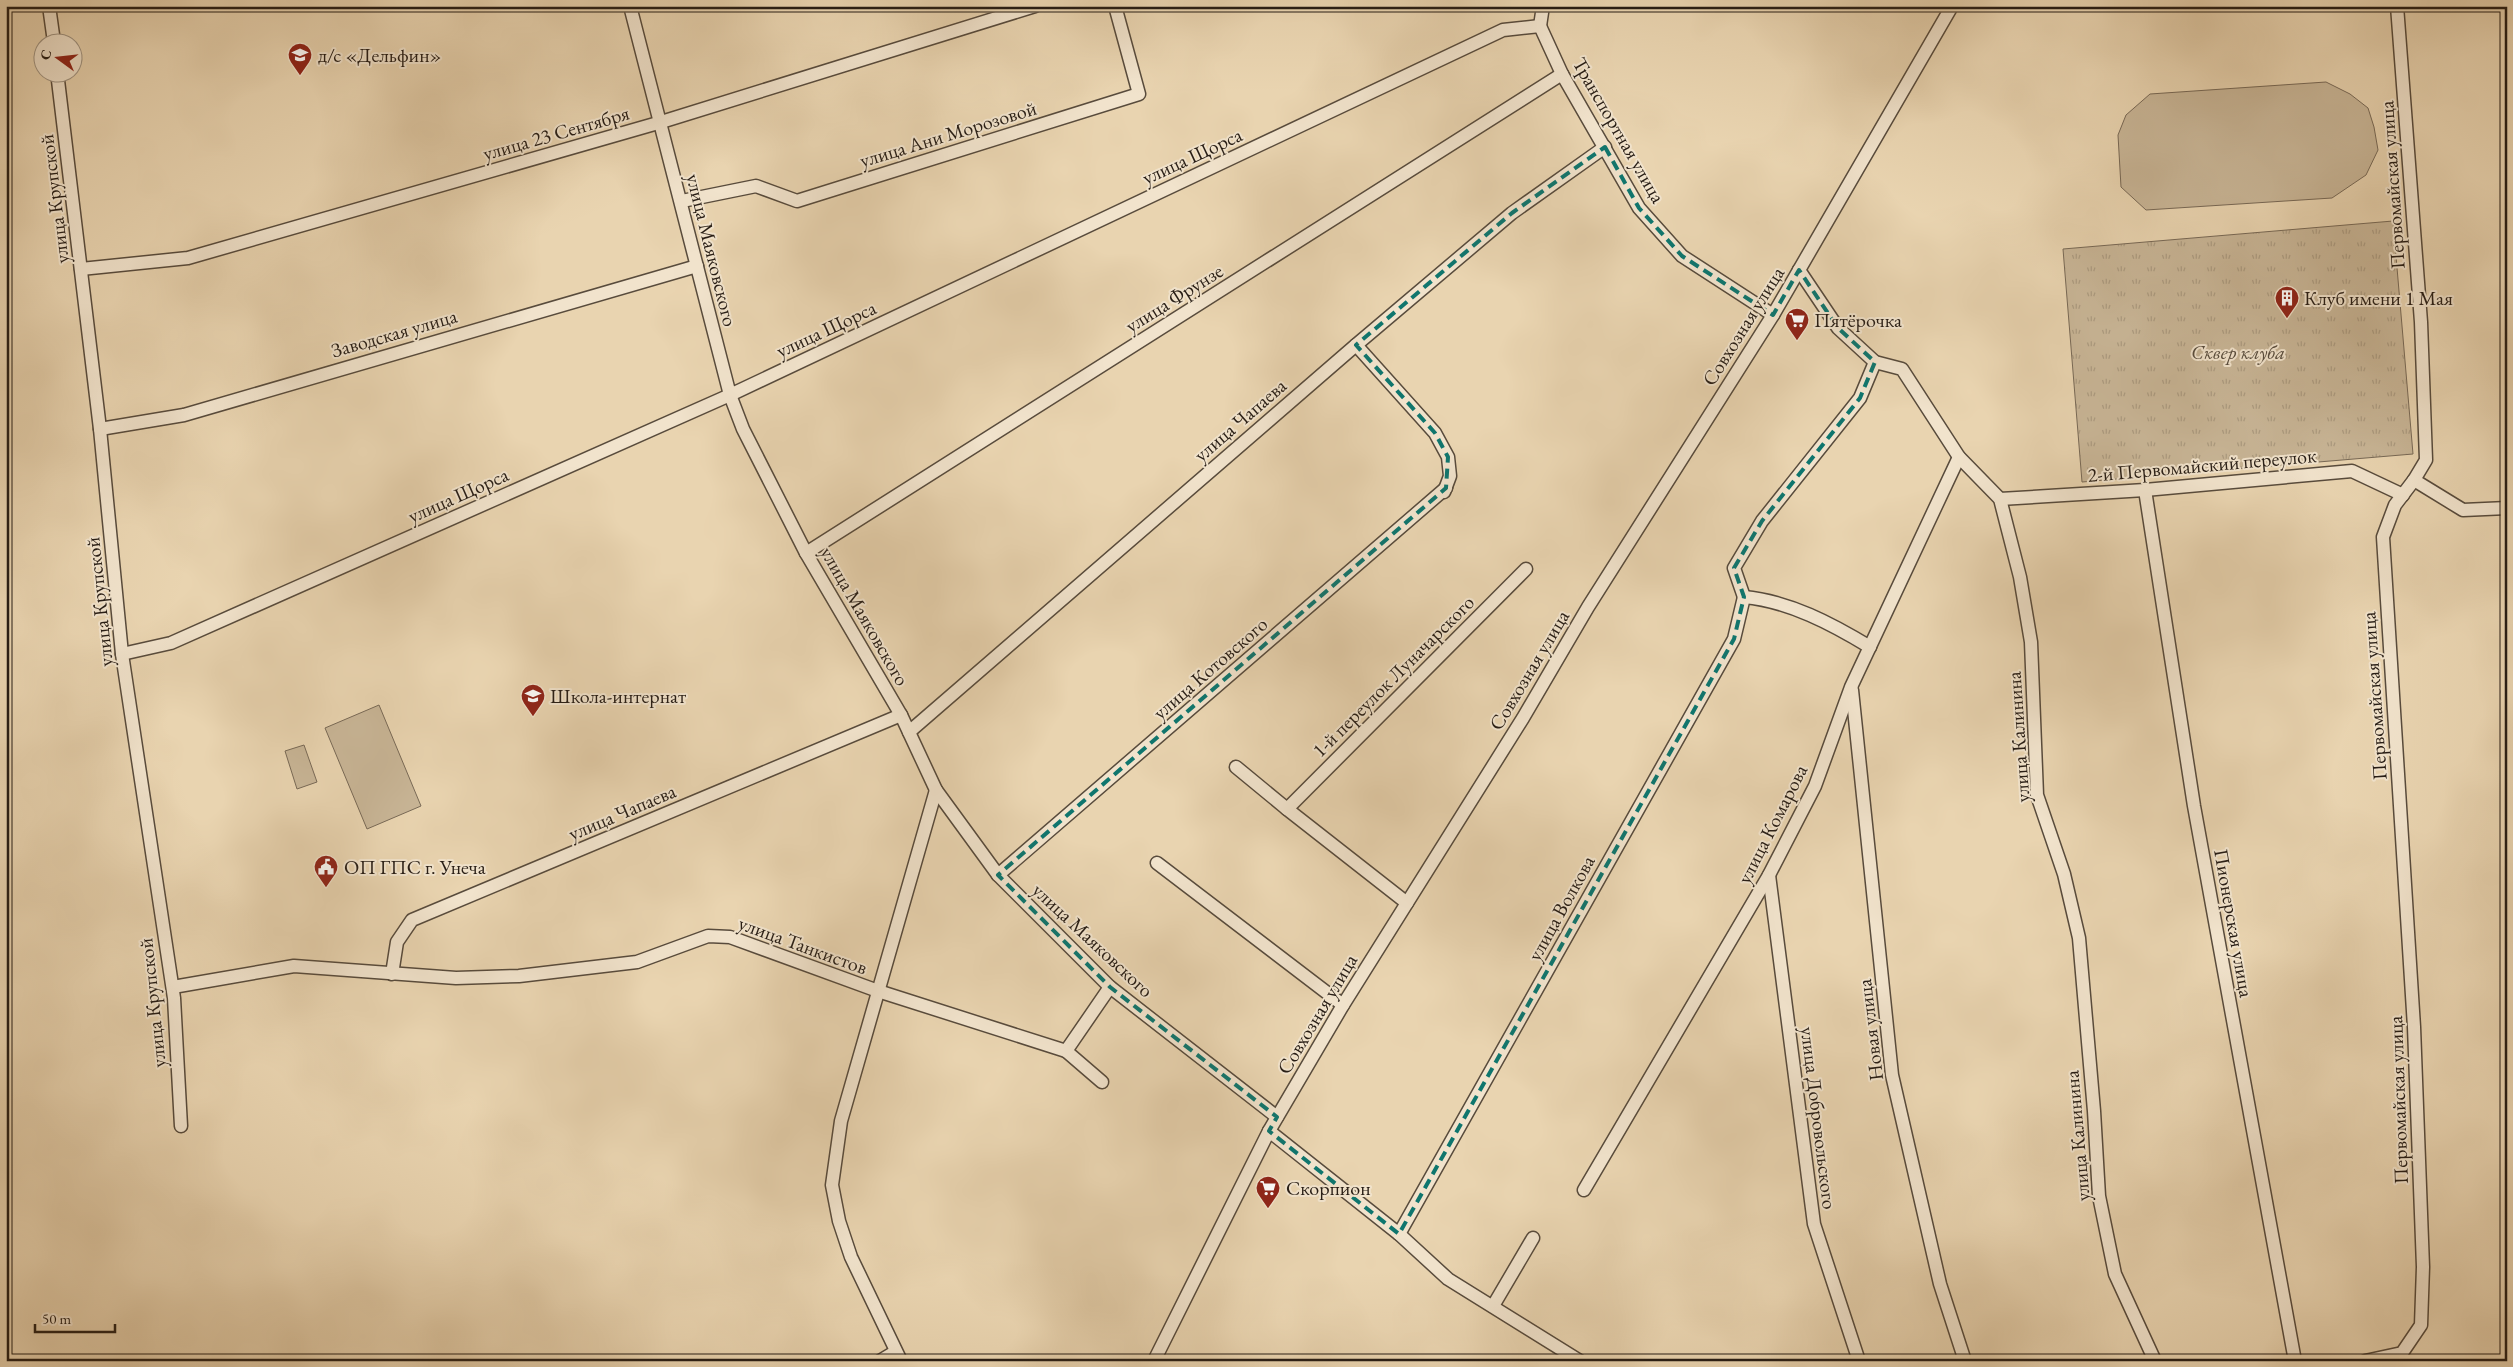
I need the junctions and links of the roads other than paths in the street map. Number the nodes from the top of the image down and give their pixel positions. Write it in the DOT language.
graph roads {
  1 [pos="49,6"];
  2 [pos="630,6"];
  3 [pos="1035,6"];
  4 [pos="1115,6"];
  5 [pos="1543,6"];
  6 [pos="1952,6"];
  7 [pos="2397,6"];
  8 [pos="1540,26"];
  9 [pos="53,32"];
  10 [pos="1562,74"];
  11 [pos="58,82"];
  12 [pos="658,123"];
  13 [pos="1605,147"];
  14 [pos="682,201"];
  15 [pos="697,266"];
  16 [pos="82,270"];
  17 [pos="1799,270"];
  18 [pos="1773,315"];
  19 [pos="1356,345"];
  20 [pos="1875,362"];
  21 [pos="730,396"];
  22 [pos="100,429"];
  23 [pos="1959,457"];
  24 [pos="2414,480"];
  25 [pos="2145,490"];
  26 [pos="2403,495"];
  27 [pos="2000,499"];
  28 [pos="2507,508"];
  29 [pos="806,553"];
  30 [pos="1526,569"];
  31 [pos="1744,597"];
  32 [pos="1870,646"];
  33 [pos="122,654"];
  34 [pos="1851,688"];
  35 [pos="901,715"];
  36 [pos="909,732"];
  37 [pos="1236,767"];
  38 [pos="936,790"];
  39 [pos="1287,809"];
  40 [pos="1157,863"];
  41 [pos="998,875"];
  42 [pos="1769,875"];
  43 [pos="1407,903"];
  44 [pos="392,974"];
  45 [pos="173,987"];
  46 [pos="1110,987"];
  47 [pos="878,992"];
  48 [pos="1343,1005"];
  49 [pos="1066,1052"];
  50 [pos="1102,1082"];
  51 [pos="1277,1117"];
  52 [pos="181,1126"];
  53 [pos="1269,1131"];
  54 [pos="1584,1190"];
  55 [pos="1399,1234"];
  56 [pos="1533,1238"];
  57 [pos="1493,1306"];
  58 [pos="898,1356"];
  59 [pos="880,1361"];
  60 [pos="1154,1361"];
  61 [pos="1580,1361"];
  62 [pos="1859,1361"];
  63 [pos="1965,1361"];
  64 [pos="2155,1361"];
  65 [pos="2295,1361"];
  66 [pos="2365,1361"];
  1 -- 9 [label="street"];
  2 -- 12 [label="street, улица Маяковского"];
  3 -- 12 [label="street, улица 23 Сентября"];
  4 -- 14 [label="street, улица Ани Морозовой"];
  5 -- 8 [label="street"];
  6 -- 17 [label="street, Совхозная улица"];
  7 -- 24 [label="street, Первомайская улица"];
  8 -- 10 [label="street, Транспортная улица"];
  8 -- 21 [label="street, улица Щорса"];
  10 -- 13 [label="street, Транспортная улица"];
  10 -- 29 [label="street, улица Фрунзе"];
  11 -- 16 [label="street, улица Крупской"];
  12 -- 14 [label="street, улица Маяковского"];
  12 -- 16 [label="street, улица 23 Сентября"];
  13 -- 18 [label="street, Транспортная улица"];
  13 -- 19 [label="street, улица Чапаева"];
  14 -- 15 [label="street, улица Маяковского"];
  15 -- 21 [label="street, улица Маяковского"];
  15 -- 22 [label="street, Заводская улица"];
  16 -- 22 [label="street, улица Крупской"];
  17 -- 18 [label="street, Совхозная улица"];
  17 -- 20 [label="street, улица Калинина"];
  18 -- 43 [label="street, Совхозная улица"];
  19 -- 36 [label="street, улица Чапаева"];
  19 -- 41 [label="street, улица Котовского"];
  20 -- 23 [label="street, улица Калинина"];
  20 -- 31 [label="street"];
  21 -- 29 [label="street, улица Маяковского"];
  21 -- 33 [label="street, улица Щорса"];
  22 -- 33 [label="street, улица Крупской"];
  23 -- 27 [label="street, улица Калинина"];
  23 -- 32 [label="street, улица Комарова"];
  24 -- 26 [label="street, Первомайская улица"];
  24 -- 28 [label="street"];
  25 -- 26 [label="street, 2-й Первомайский переулок"];
  25 -- 27 [label="street, 2-й Первомайский переулок"];
  25 -- 65 [label="street, Пионерская улица"];
  26 -- 66 [label="street, Первомайская улица"];
  27 -- 64 [label="street, улица Калинина"];
  29 -- 35 [label="street, улица Маяковского"];
  30 -- 39 [label="street, 1-й переулок Луначарского"];
  31 -- 32 [label="street"];
  31 -- 55 [label="street, улица Волкова"];
  32 -- 34 [label="street, улица Комарова"];
  33 -- 45 [label="street, улица Крупской"];
  34 -- 42 [label="street, улица Комарова"];
  34 -- 63 [label="street, Новая улица"];
  35 -- 36 [label="street, улица Маяковского"];
  35 -- 44 [label="street, улица Чапаева"];
  36 -- 38 [label="street, улица Маяковского"];
  37 -- 39 [label="street"];
  38 -- 41 [label="street, улица Маяковского"];
  38 -- 47 [label="street"];
  39 -- 43 [label="street"];
  40 -- 48 [label="street"];
  41 -- 46 [label="street, улица Маяковского"];
  42 -- 54 [label="street, улица Комарова"];
  42 -- 62 [label="street, улица Добровольского"];
  43 -- 48 [label="street, Совхозная улица"];
  44 -- 45 [label="street, улица Танкистов"];
  44 -- 47 [label="street, улица Танкистов"];
  45 -- 52 [label="street, улица Крупской"];
  46 -- 49 [label="street"];
  46 -- 51 [label="street, улица Маяковского"];
  47 -- 49 [label="street"];
  47 -- 58 [label="street, улица Танкистов"];
  48 -- 51 [label="street, Совхозная улица"];
  49 -- 50 [label="street"];
  51 -- 53 [label="street, Совхозная улица"];
  53 -- 55 [label="street"];
  53 -- 60 [label="street, Совхозная улица"];
  55 -- 57 [label="street"];
  56 -- 57 [label="street"];
  57 -- 61 [label="street"];
  58 -- 59 [label="street"];
}
